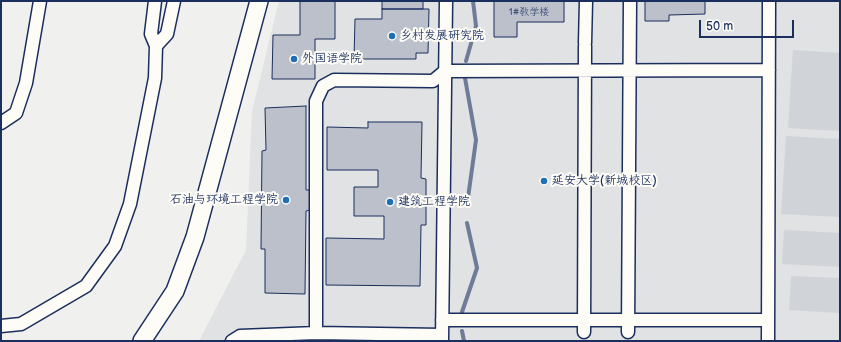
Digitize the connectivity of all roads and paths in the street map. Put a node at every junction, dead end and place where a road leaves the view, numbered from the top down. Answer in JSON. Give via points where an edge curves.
{"nodes":[{"id":1,"x":40,"y":1,"type":"edge"},
{"id":2,"x":155,"y":1,"type":"edge"},
{"id":3,"x":174,"y":1,"type":"edge"},
{"id":4,"x":259,"y":1,"type":"edge"},
{"id":5,"x":446,"y":1,"type":"edge"},
{"id":6,"x":586,"y":1,"type":"edge"},
{"id":7,"x":630,"y":1,"type":"edge"},
{"id":8,"x":769,"y":1,"type":"edge"},
{"id":9,"x":156,"y":46,"type":"junction"},
{"id":10,"x":585,"y":70,"type":"junction"},
{"id":11,"x":630,"y":70,"type":"junction"},
{"id":12,"x":769,"y":70,"type":"junction"},
{"id":13,"x":445,"y":71,"type":"junction"},
{"id":14,"x":1,"y":123,"type":"edge"},
{"id":15,"x":442,"y":320,"type":"junction"},
{"id":16,"x":768,"y":320,"type":"junction"},
{"id":17,"x":1,"y":326,"type":"edge"},
{"id":18,"x":316,"y":333,"type":"junction"},
{"id":19,"x":584,"y":333,"type":"edge"},
{"id":20,"x":628,"y":333,"type":"edge"},
{"id":21,"x":442,"y":338,"type":"edge"},
{"id":22,"x":142,"y":341,"type":"edge"},
{"id":23,"x":232,"y":341,"type":"edge"},
{"id":24,"x":768,"y":341,"type":"edge"}],
"edges":[{"from":1,"to":14,"type":"street","via":[[26,83],[16,114]]},
{"from":2,"to":9,"type":"street","via":[[151,34]]},
{"from":3,"to":9,"type":"street","via":[[166,34]]},
{"from":4,"to":22,"type":"street","via":[[195,237],[175,291]]},
{"from":5,"to":13,"type":"street"},
{"from":6,"to":10,"type":"street"},
{"from":7,"to":11,"type":"street"},
{"from":8,"to":12,"type":"street"},
{"from":9,"to":17,"type":"street","via":[[155,78],[130,204],[115,246],[86,286],[21,324]]},
{"from":10,"to":11,"type":"street"},
{"from":10,"to":13,"type":"street"},
{"from":10,"to":19,"type":"street"},
{"from":11,"to":12,"type":"street"},
{"from":11,"to":20,"type":"street"},
{"from":12,"to":16,"type":"street"},
{"from":13,"to":15,"type":"street"},
{"from":13,"to":18,"type":"street","via":[[433,81],[334,80],[323,86],[316,100]]},
{"from":15,"to":19,"type":"street"},
{"from":15,"to":21,"type":"street"},
{"from":16,"to":20,"type":"street"},
{"from":16,"to":24,"type":"street"},
{"from":18,"to":21,"type":"street"},
{"from":18,"to":23,"type":"street","via":[[240,336]]},
{"from":19,"to":20,"type":"street"}]}
